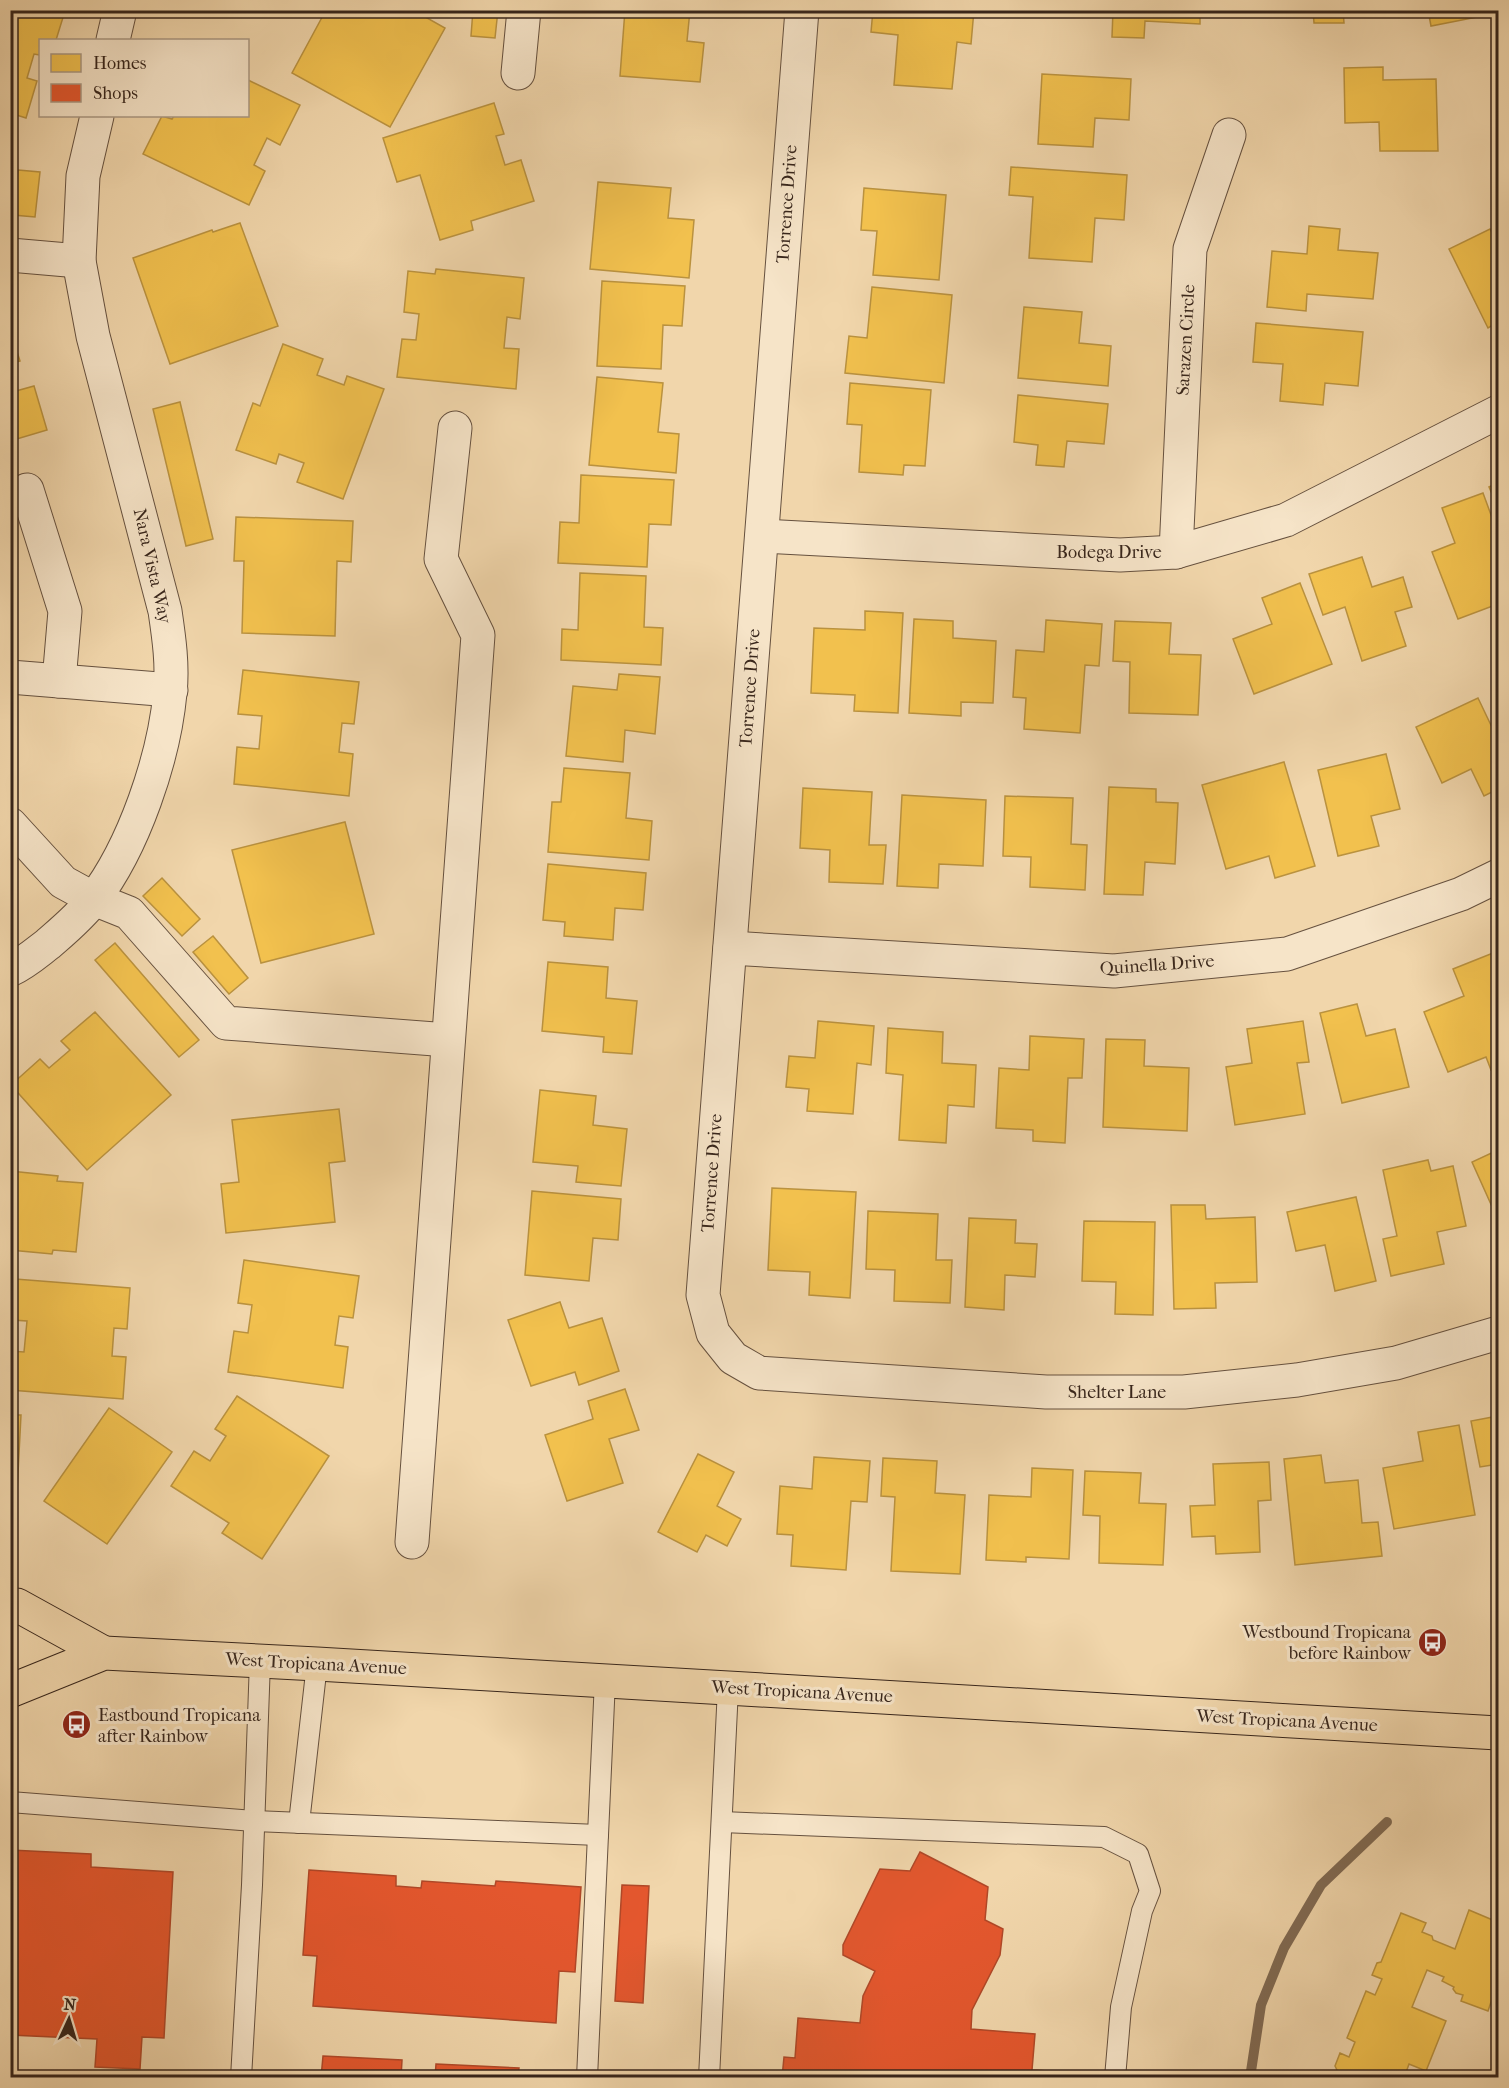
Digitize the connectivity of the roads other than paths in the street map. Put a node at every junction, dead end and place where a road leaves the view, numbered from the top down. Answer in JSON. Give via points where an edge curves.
{"nodes":[{"id":1,"x":120,"y":10,"type":"edge"},
{"id":2,"x":524,"y":10,"type":"edge"},
{"id":3,"x":802,"y":10,"type":"edge"},
{"id":4,"x":113,"y":39,"type":"edge"},
{"id":5,"x":519,"y":73,"type":"dead end"},
{"id":6,"x":97,"y":117,"type":"edge"},
{"id":7,"x":1229,"y":135,"type":"dead end"},
{"id":8,"x":10,"y":255,"type":"edge"},
{"id":9,"x":79,"y":261,"type":"junction"},
{"id":10,"x":1498,"y":412,"type":"edge"},
{"id":11,"x":455,"y":428,"type":"dead end"},
{"id":12,"x":27,"y":490,"type":"dead end"},
{"id":13,"x":762,"y":536,"type":"junction"},
{"id":14,"x":1176,"y":552,"type":"junction"},
{"id":15,"x":10,"y":677,"type":"edge"},
{"id":16,"x":59,"y":681,"type":"junction"},
{"id":17,"x":171,"y":690,"type":"junction"},
{"id":18,"x":10,"y":824,"type":"edge"},
{"id":19,"x":1498,"y":876,"type":"edge"},
{"id":20,"x":94,"y":899,"type":"junction"},
{"id":21,"x":730,"y":948,"type":"junction"},
{"id":22,"x":10,"y":970,"type":"edge"},
{"id":23,"x":448,"y":1040,"type":"junction"},
{"id":24,"x":1498,"y":1333,"type":"edge"},
{"id":25,"x":733,"y":1358,"type":"joint"},
{"id":26,"x":412,"y":1542,"type":"dead end"},
{"id":27,"x":10,"y":1605,"type":"edge"},
{"id":28,"x":104,"y":1653,"type":"junction"},
{"id":29,"x":260,"y":1661,"type":"junction"},
{"id":30,"x":317,"y":1664,"type":"junction"},
{"id":31,"x":605,"y":1680,"type":"junction"},
{"id":32,"x":728,"y":1688,"type":"junction"},
{"id":33,"x":10,"y":1691,"type":"edge"},
{"id":34,"x":1498,"y":1733,"type":"edge"},
{"id":35,"x":10,"y":1802,"type":"edge"},
{"id":36,"x":254,"y":1821,"type":"junction"},
{"id":37,"x":722,"y":1822,"type":"junction"},
{"id":38,"x":299,"y":1823,"type":"junction"},
{"id":39,"x":598,"y":1835,"type":"junction"},
{"id":40,"x":241,"y":2078,"type":"edge"},
{"id":41,"x":587,"y":2078,"type":"edge"},
{"id":42,"x":709,"y":2078,"type":"edge"},
{"id":43,"x":1115,"y":2078,"type":"edge"}],
"edges":[{"from":1,"to":4,"type":"street"},
{"from":2,"to":5,"type":"street"},
{"from":3,"to":13,"type":"street","name":"Torrence Drive"},
{"from":6,"to":9,"type":"street","name":"Nara Vista Way","via":[[83,176]]},
{"from":7,"to":14,"type":"street","name":"Sarazen Circle","via":[[1190,249]]},
{"from":8,"to":9,"type":"street"},
{"from":9,"to":17,"type":"street","name":"Nara Vista Way","via":[[93,336],[165,611]]},
{"from":10,"to":14,"type":"street","name":"Bodega Drive","via":[[1286,520]]},
{"from":11,"to":23,"type":"street","via":[[441,560],[478,634]]},
{"from":12,"to":16,"type":"street","via":[[64,611]]},
{"from":13,"to":14,"type":"street","name":"Bodega Drive","via":[[1120,555]]},
{"from":13,"to":21,"type":"street","name":"Torrence Drive"},
{"from":15,"to":16,"type":"street"},
{"from":16,"to":17,"type":"street"},
{"from":17,"to":20,"type":"street","name":"Nara Vista Way","via":[[164,737],[147,795],[118,861]]},
{"from":18,"to":20,"type":"street","via":[[63,882]]},
{"from":19,"to":21,"type":"street","name":"Quinella Drive","via":[[1461,894],[1287,954],[1125,970]]},
{"from":20,"to":22,"type":"street","name":"Nara Vista Way","via":[[70,926],[24,964]]},
{"from":20,"to":23,"type":"street","via":[[129,913],[226,1023]]},
{"from":21,"to":25,"type":"street","name":"Torrence Drive","via":[[703,1295],[713,1333]]},
{"from":23,"to":26,"type":"street"},
{"from":24,"to":25,"type":"street","name":"Shelter Lane","via":[[1396,1363],[1297,1380],[1184,1392],[1046,1392],[759,1373]]},
{"from":27,"to":28,"type":"main road","name":"West Tropicana Avenue","via":[[17,1605]]},
{"from":28,"to":29,"type":"main road","name":"West Tropicana Avenue"},
{"from":28,"to":33,"type":"main road","name":"West Tropicana Avenue"},
{"from":29,"to":30,"type":"main road","name":"West Tropicana Avenue"},
{"from":29,"to":36,"type":"lane"},
{"from":30,"to":31,"type":"main road","name":"West Tropicana Avenue"},
{"from":30,"to":38,"type":"lane"},
{"from":31,"to":32,"type":"main road","name":"West Tropicana Avenue"},
{"from":31,"to":39,"type":"lane"},
{"from":32,"to":34,"type":"main road","name":"West Tropicana Avenue"},
{"from":32,"to":37,"type":"lane"},
{"from":35,"to":36,"type":"lane"},
{"from":36,"to":38,"type":"lane"},
{"from":36,"to":40,"type":"lane"},
{"from":37,"to":42,"type":"lane"},
{"from":37,"to":43,"type":"lane","via":[[1104,1837],[1138,1854],[1150,1891],[1120,2007]]},
{"from":38,"to":39,"type":"lane"},
{"from":39,"to":41,"type":"lane"}]}
